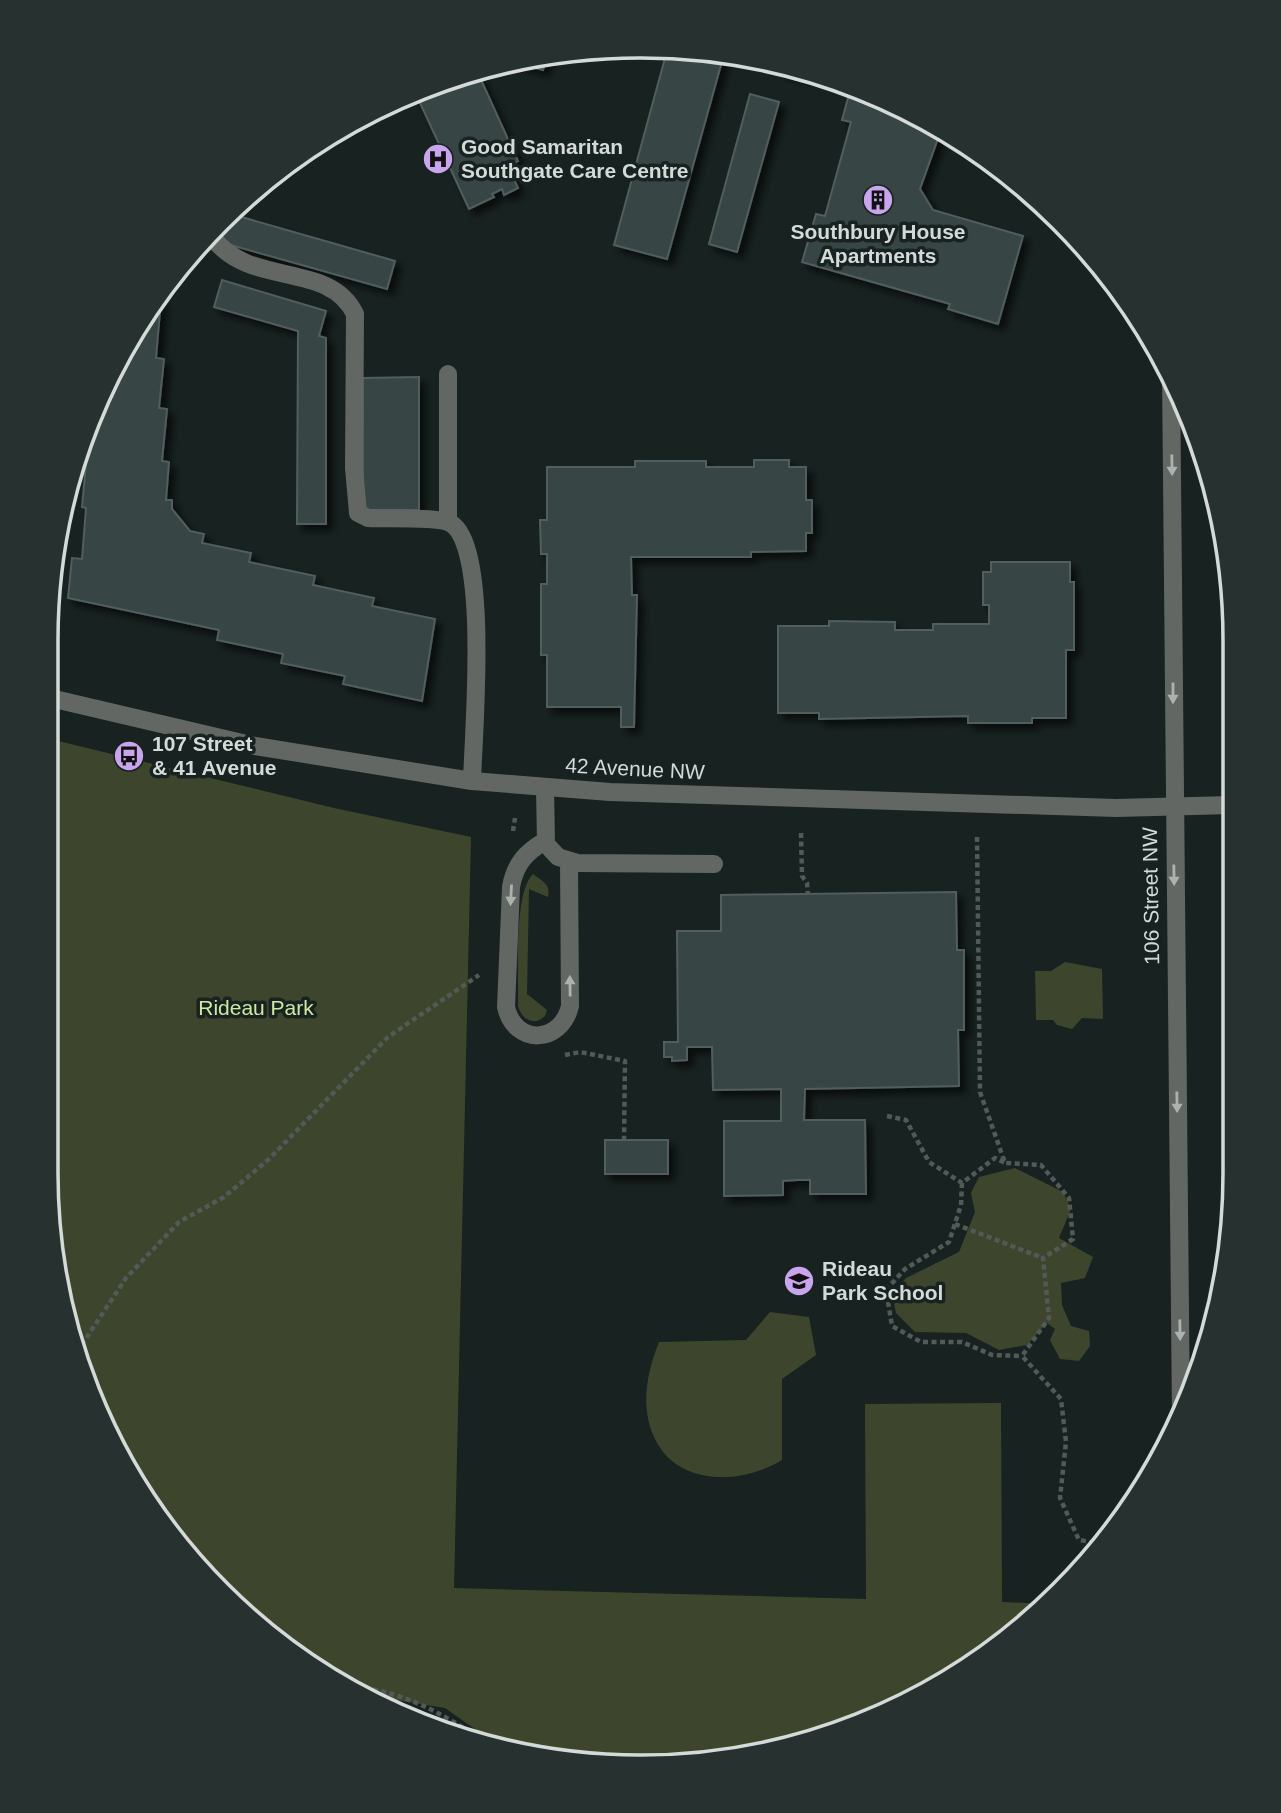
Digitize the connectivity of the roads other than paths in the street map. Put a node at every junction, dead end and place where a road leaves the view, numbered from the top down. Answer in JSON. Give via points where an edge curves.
{"nodes":[{"id":1,"x":216,"y":241,"type":"edge"},
{"id":2,"x":448,"y":374,"type":"dead end"},
{"id":3,"x":1171,"y":400,"type":"edge"},
{"id":4,"x":448,"y":522,"type":"junction"},
{"id":5,"x":58,"y":700,"type":"edge"},
{"id":6,"x":472,"y":781,"type":"junction"},
{"id":7,"x":545,"y":787,"type":"junction"},
{"id":8,"x":1223,"y":805,"type":"edge"},
{"id":9,"x":1173,"y":807,"type":"junction"},
{"id":10,"x":545,"y":841,"type":"junction"},
{"id":11,"x":569,"y":862,"type":"junction"},
{"id":12,"x":714,"y":864,"type":"dead end"},
{"id":13,"x":1181,"y":1391,"type":"edge"}],
"edges":[{"from":1,"to":4,"type":"street","via":[[232,258],[323,284],[348,300],[355,314],[358,513],[368,518]]},
{"from":2,"to":4,"type":"street"},
{"from":3,"to":9,"type":"street","name":"106 Street NW","one_way":true},
{"from":4,"to":6,"type":"street","via":[[462,533],[469,549],[475,584]]},
{"from":5,"to":6,"type":"street","name":"42 Avenue NW","via":[[255,747]]},
{"from":6,"to":7,"type":"street","name":"42 Avenue NW"},
{"from":7,"to":9,"type":"street","name":"42 Avenue NW"},
{"from":7,"to":10,"type":"street"},
{"from":8,"to":9,"type":"street","name":"42 Avenue NW"},
{"from":9,"to":13,"type":"street","name":"106 Street NW","one_way":true},
{"from":10,"to":11,"type":"street","via":[[551,852]]},
{"from":10,"to":11,"type":"street","one_way":true,"via":[[520,862],[511,887],[506,1007],[509,1019],[530,1034],[555,1031],[563,1025],[570,1006]]},
{"from":11,"to":12,"type":"street"}]}
